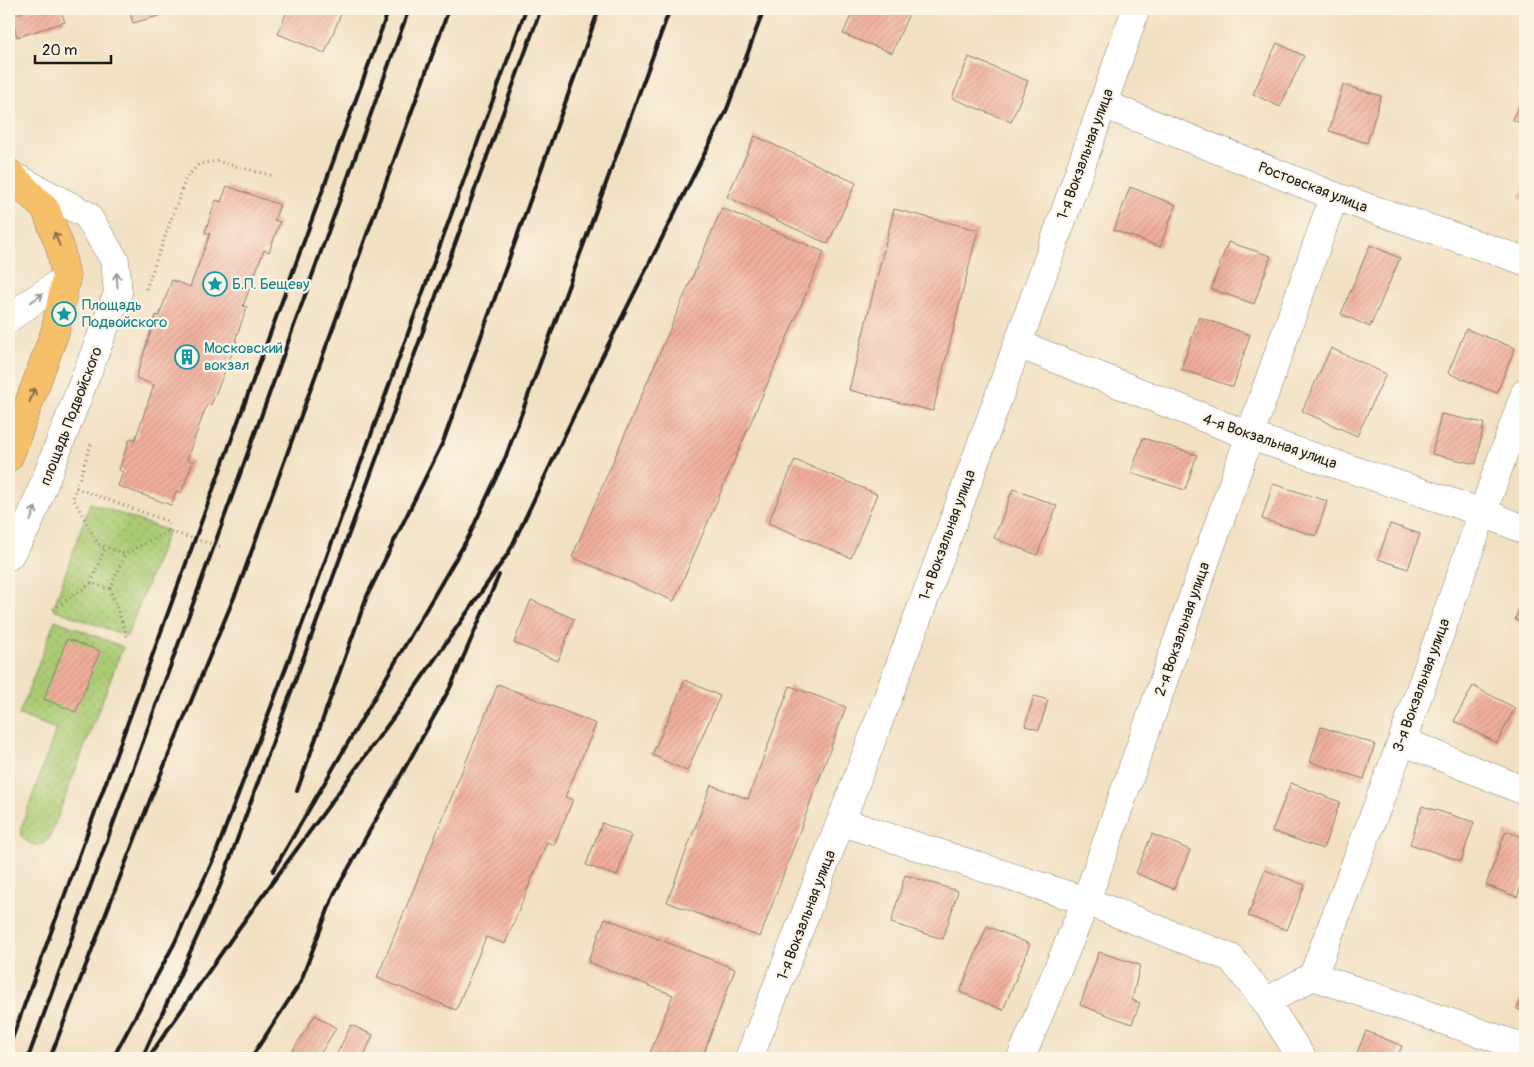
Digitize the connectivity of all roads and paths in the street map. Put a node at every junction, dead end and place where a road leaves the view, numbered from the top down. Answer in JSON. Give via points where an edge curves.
{"nodes":[{"id":1,"x":1136,"y":9,"type":"edge"},
{"id":2,"x":1103,"y":104,"type":"junction"},
{"id":3,"x":10,"y":174,"type":"edge"},
{"id":4,"x":273,"y":176,"type":"dead end"},
{"id":5,"x":1334,"y":196,"type":"junction"},
{"id":6,"x":1525,"y":261,"type":"edge"},
{"id":7,"x":66,"y":278,"type":"junction"},
{"id":8,"x":145,"y":290,"type":"dead end"},
{"id":9,"x":9,"y":318,"type":"edge"},
{"id":10,"x":1018,"y":344,"type":"junction"},
{"id":11,"x":1525,"y":393,"type":"edge"},
{"id":12,"x":1250,"y":436,"type":"junction"},
{"id":13,"x":92,"y":440,"type":"dead end"},
{"id":14,"x":9,"y":457,"type":"edge"},
{"id":15,"x":76,"y":488,"type":"junction"},
{"id":16,"x":1484,"y":513,"type":"junction"},
{"id":17,"x":168,"y":530,"type":"junction"},
{"id":18,"x":1525,"y":530,"type":"edge"},
{"id":19,"x":105,"y":547,"type":"junction"},
{"id":20,"x":222,"y":547,"type":"dead end"},
{"id":21,"x":125,"y":554,"type":"junction"},
{"id":22,"x":9,"y":556,"type":"edge"},
{"id":23,"x":91,"y":583,"type":"junction"},
{"id":24,"x":110,"y":589,"type":"junction"},
{"id":25,"x":52,"y":608,"type":"dead end"},
{"id":26,"x":128,"y":636,"type":"dead end"},
{"id":27,"x":1402,"y":741,"type":"junction"},
{"id":28,"x":1525,"y":792,"type":"edge"},
{"id":29,"x":842,"y":822,"type":"junction"},
{"id":30,"x":1086,"y":901,"type":"junction"},
{"id":31,"x":1313,"y":976,"type":"junction"},
{"id":32,"x":1266,"y":1002,"type":"junction"},
{"id":33,"x":1525,"y":1048,"type":"edge"},
{"id":34,"x":749,"y":1058,"type":"edge"},
{"id":35,"x":1021,"y":1058,"type":"edge"},
{"id":36,"x":1302,"y":1058,"type":"edge"}],
"edges":[{"from":1,"to":2,"type":"street","name":"1-я Вокзальная улица"},
{"from":2,"to":5,"type":"street","name":"Ростовская улица"},
{"from":2,"to":10,"type":"street","name":"1-я Вокзальная улица"},
{"from":7,"to":3,"type":"main road","name":"площадь Подвойского","one_way":true,"via":[[60,247],[46,210]]},
{"from":22,"to":3,"type":"street","name":"площадь Подвойского","one_way":true,"via":[[28,525],[118,293],[115,260],[87,215]]},
{"from":4,"to":8,"type":"path","via":[[218,161],[199,164],[186,178]]},
{"from":5,"to":6,"type":"street","name":"Ростовская улица"},
{"from":5,"to":12,"type":"street","name":"2-я Вокзальная улица"},
{"from":9,"to":7,"type":"street","one_way":true},
{"from":14,"to":7,"type":"main road","name":"площадь Подвойского","one_way":true,"via":[[55,332]]},
{"from":10,"to":12,"type":"street","name":"4-я Вокзальная улица"},
{"from":10,"to":29,"type":"street","name":"1-я Вокзальная улица"},
{"from":11,"to":16,"type":"street","name":"3-я Вокзальная улица"},
{"from":12,"to":16,"type":"street","name":"4-я Вокзальная улица"},
{"from":12,"to":30,"type":"street","name":"2-я Вокзальная улица"},
{"from":13,"to":15,"type":"path"},
{"from":15,"to":17,"type":"path","via":[[167,521]]},
{"from":15,"to":19,"type":"path","via":[[73,498],[98,544]]},
{"from":16,"to":18,"type":"street","name":"4-я Вокзальная улица"},
{"from":16,"to":27,"type":"street","name":"3-я Вокзальная улица"},
{"from":17,"to":20,"type":"path"},
{"from":17,"to":21,"type":"path"},
{"from":19,"to":21,"type":"path"},
{"from":19,"to":23,"type":"path"},
{"from":21,"to":24,"type":"path"},
{"from":23,"to":24,"type":"path"},
{"from":23,"to":25,"type":"path"},
{"from":24,"to":26,"type":"path"},
{"from":27,"to":28,"type":"street"},
{"from":27,"to":31,"type":"street","name":"3-я Вокзальная улица"},
{"from":29,"to":30,"type":"street"},
{"from":29,"to":34,"type":"street","name":"1-я Вокзальная улица"},
{"from":30,"to":32,"type":"street","via":[[1230,958]]},
{"from":30,"to":35,"type":"street","name":"2-я Вокзальная улица"},
{"from":31,"to":32,"type":"street"},
{"from":31,"to":33,"type":"street"},
{"from":32,"to":36,"type":"street"}]}
